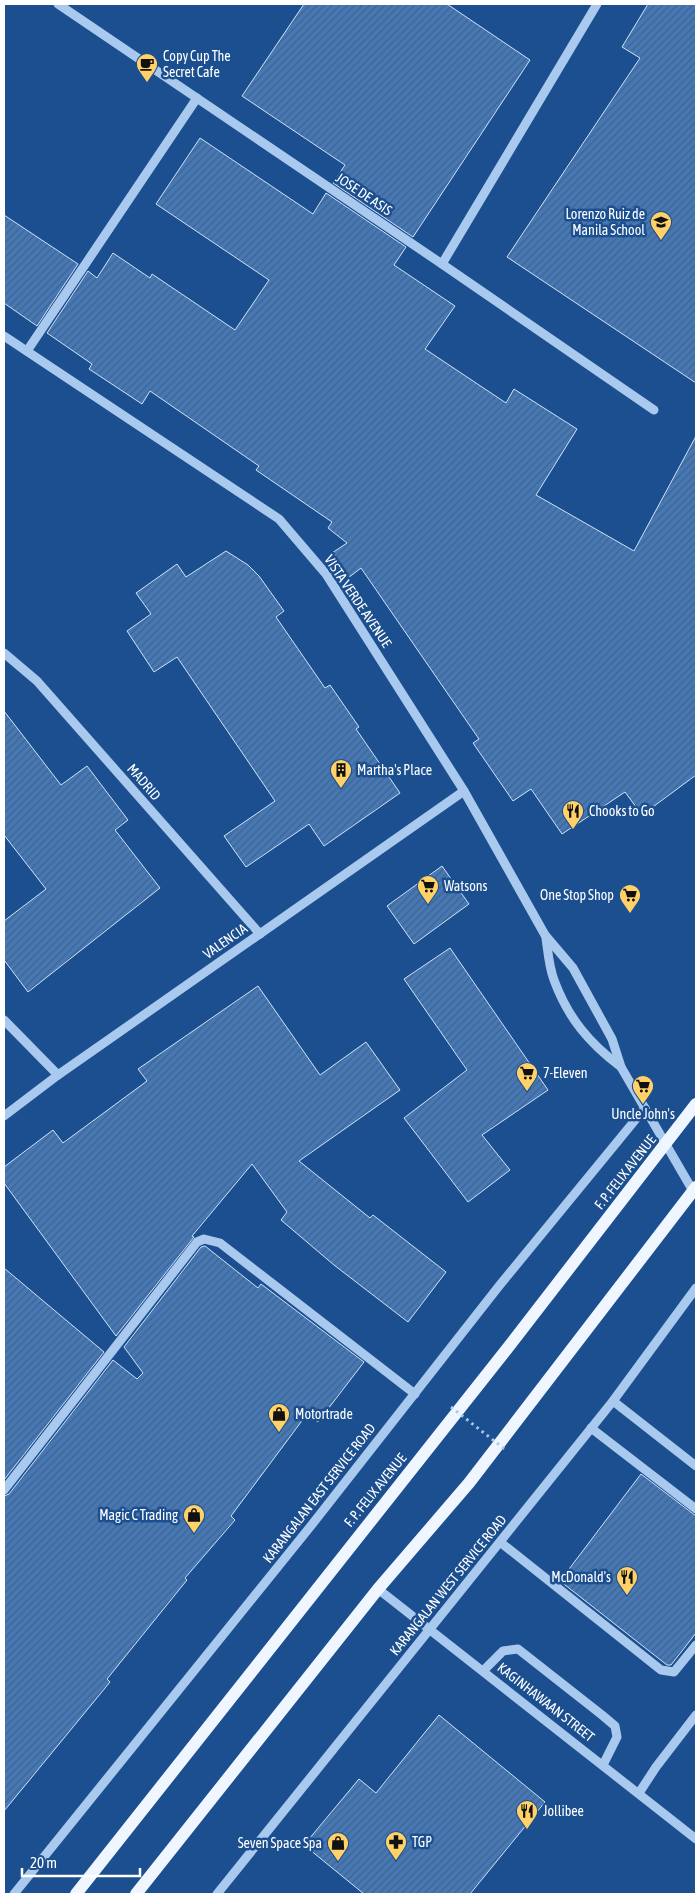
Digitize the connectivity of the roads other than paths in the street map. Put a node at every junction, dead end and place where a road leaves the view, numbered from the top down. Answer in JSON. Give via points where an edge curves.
{"nodes":[{"id":1,"x":58,"y":4,"type":"edge"},
{"id":2,"x":597,"y":4,"type":"edge"},
{"id":3,"x":197,"y":98,"type":"junction"},
{"id":4,"x":442,"y":264,"type":"junction"},
{"id":5,"x":4,"y":336,"type":"edge"},
{"id":6,"x":27,"y":351,"type":"junction"},
{"id":7,"x":654,"y":410,"type":"dead end"},
{"id":8,"x":4,"y":653,"type":"edge"},
{"id":9,"x":464,"y":792,"type":"junction"},
{"id":10,"x":260,"y":934,"type":"junction"},
{"id":11,"x":545,"y":936,"type":"junction"},
{"id":12,"x":4,"y":1020,"type":"edge"},
{"id":13,"x":621,"y":1067,"type":"junction"},
{"id":14,"x":58,"y":1075,"type":"junction"},
{"id":15,"x":696,"y":1104,"type":"edge"},
{"id":16,"x":645,"y":1108,"type":"junction"},
{"id":17,"x":4,"y":1116,"type":"edge"},
{"id":18,"x":666,"y":1144,"type":"junction"},
{"id":19,"x":694,"y":1189,"type":"edge"},
{"id":20,"x":696,"y":1288,"type":"edge"},
{"id":21,"x":415,"y":1394,"type":"junction"},
{"id":22,"x":613,"y":1401,"type":"junction"},
{"id":23,"x":591,"y":1428,"type":"junction"},
{"id":24,"x":696,"y":1466,"type":"edge"},
{"id":25,"x":4,"y":1490,"type":"edge"},
{"id":26,"x":696,"y":1509,"type":"edge"},
{"id":27,"x":500,"y":1542,"type":"junction"},
{"id":28,"x":378,"y":1588,"type":"junction"},
{"id":29,"x":431,"y":1628,"type":"junction"},
{"id":30,"x":696,"y":1645,"type":"edge"},
{"id":31,"x":484,"y":1670,"type":"junction"},
{"id":32,"x":696,"y":1715,"type":"edge"},
{"id":33,"x":603,"y":1765,"type":"junction"},
{"id":34,"x":640,"y":1793,"type":"junction"},
{"id":35,"x":696,"y":1839,"type":"edge"},
{"id":36,"x":14,"y":1894,"type":"edge"},
{"id":37,"x":76,"y":1894,"type":"edge"},
{"id":38,"x":136,"y":1894,"type":"edge"},
{"id":39,"x":217,"y":1894,"type":"edge"}],
"edges":[{"from":1,"to":3,"type":"street","name":"JOSE DE ASIS"},
{"from":2,"to":4,"type":"street"},
{"from":3,"to":4,"type":"street","name":"JOSE DE ASIS"},
{"from":3,"to":6,"type":"street"},
{"from":4,"to":7,"type":"street","name":"JOSE DE ASIS"},
{"from":5,"to":6,"type":"street","name":"VISTA VERDE AVENUE"},
{"from":6,"to":9,"type":"street","name":"VISTA VERDE AVENUE","via":[[279,519],[326,574]]},
{"from":8,"to":10,"type":"street","name":"MADRID","via":[[36,681]]},
{"from":9,"to":10,"type":"street","name":"VALENCIA"},
{"from":9,"to":11,"type":"street","name":"VISTA VERDE AVENUE"},
{"from":10,"to":14,"type":"street","name":"VALENCIA"},
{"from":11,"to":13,"type":"street","name":"VISTA VERDE AVENUE","via":[[573,968],[612,1039]]},
{"from":11,"to":13,"type":"street","name":"VISTA VERDE AVENUE","via":[[554,979],[577,1027],[597,1049]]},
{"from":12,"to":14,"type":"street"},
{"from":13,"to":16,"type":"street","name":"VISTA VERDE AVENUE"},
{"from":14,"to":17,"type":"street","name":"VALENCIA"},
{"from":15,"to":18,"type":"main road","name":"F. P. FELIX AVENUE"},
{"from":16,"to":18,"type":"street","name":"VISTA VERDE AVENUE"},
{"from":16,"to":21,"type":"street","name":"KARANGALAN EAST SERVICE ROAD"},
{"from":18,"to":19,"type":"street","name":"VISTA VERDE AVENUE"},
{"from":18,"to":37,"type":"main road","name":"F. P. FELIX AVENUE"},
{"from":19,"to":28,"type":"main road","via":[[469,1484]]},
{"from":20,"to":22,"type":"street","name":"KARANGALAN WEST SERVICE ROAD"},
{"from":21,"to":25,"type":"street","via":[[220,1243],[204,1239],[197,1242]]},
{"from":21,"to":36,"type":"street","name":"KARANGALAN EAST SERVICE ROAD"},
{"from":22,"to":23,"type":"street","name":"KARANGALAN WEST SERVICE ROAD"},
{"from":22,"to":24,"type":"street"},
{"from":23,"to":26,"type":"street"},
{"from":23,"to":27,"type":"street","name":"KARANGALAN WEST SERVICE ROAD"},
{"from":27,"to":29,"type":"street","name":"KARANGALAN WEST SERVICE ROAD"},
{"from":27,"to":30,"type":"street","via":[[661,1670],[674,1672]]},
{"from":28,"to":29,"type":"street","name":"KAGINHAWAAN STREET"},
{"from":28,"to":38,"type":"main road"},
{"from":29,"to":31,"type":"street","name":"KAGINHAWAAN STREET"},
{"from":29,"to":39,"type":"street","name":"KARANGALAN WEST SERVICE ROAD"},
{"from":31,"to":33,"type":"street","name":"KAGINHAWAAN STREET"},
{"from":31,"to":33,"type":"street","via":[[503,1651],[518,1649],[602,1714],[614,1726],[618,1737]]},
{"from":32,"to":34,"type":"street"},
{"from":33,"to":34,"type":"street","name":"KAGINHAWAAN STREET"},
{"from":34,"to":35,"type":"street","name":"KAGINHAWAAN STREET"}]}
